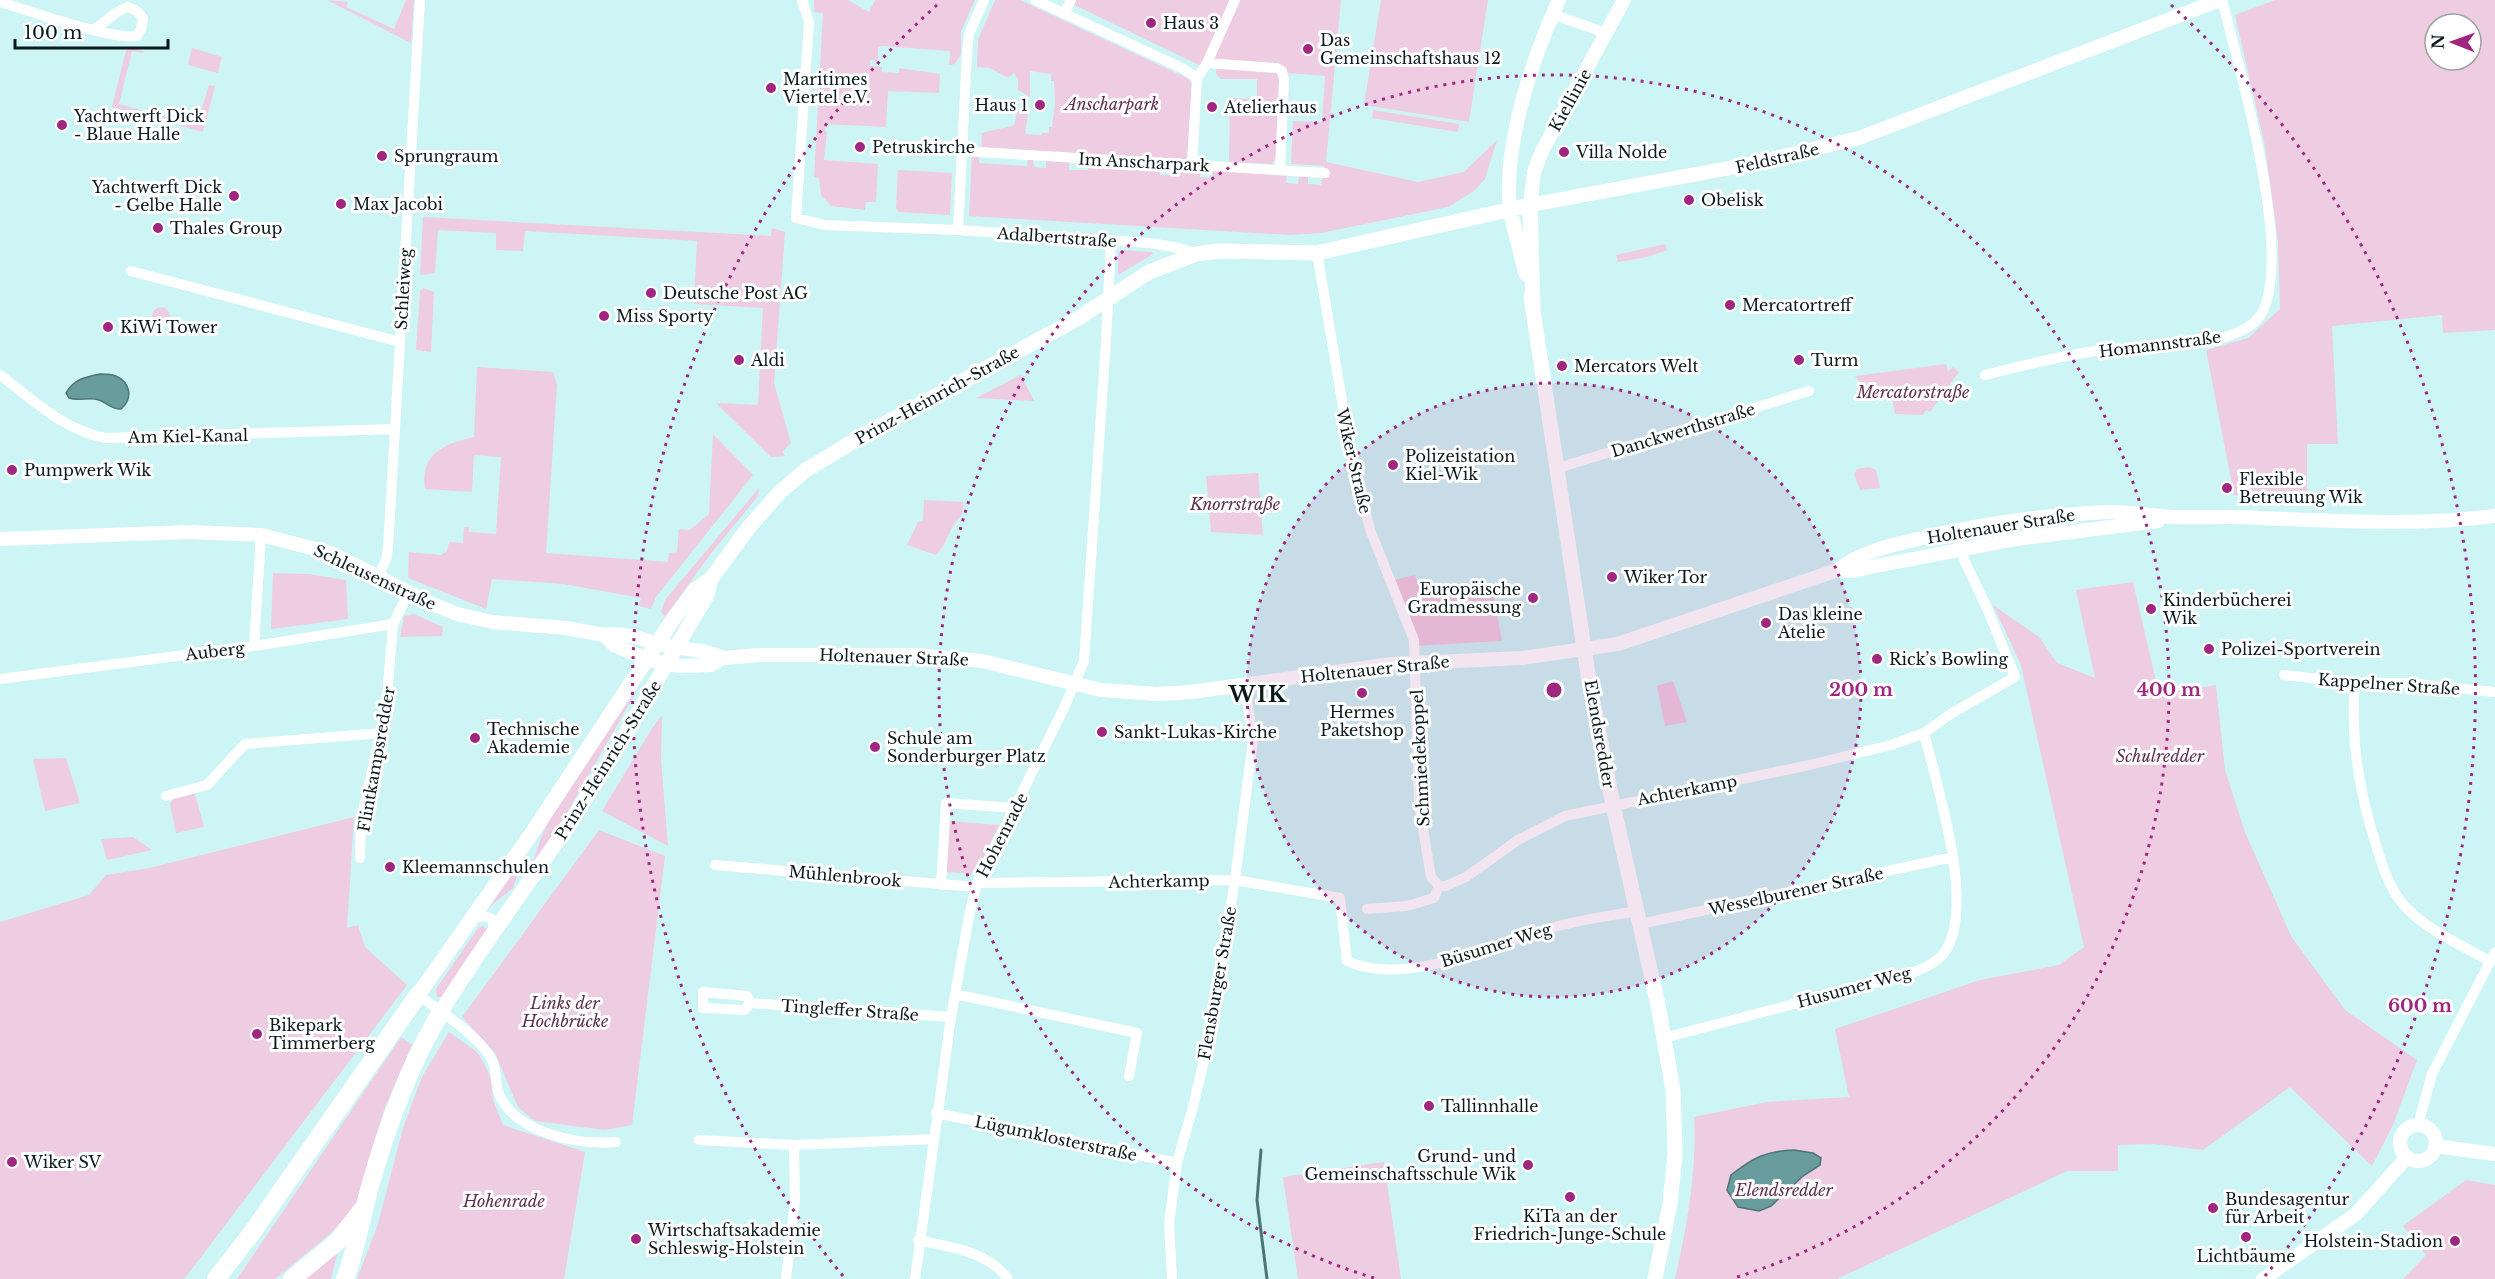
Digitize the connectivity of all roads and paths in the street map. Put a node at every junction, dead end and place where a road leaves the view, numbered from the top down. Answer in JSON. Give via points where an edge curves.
{"nodes":[{"id":1,"x":420,"y":0,"type":"edge"},
{"id":2,"x":984,"y":0,"type":"edge"},
{"id":3,"x":1035,"y":0,"type":"edge"},
{"id":4,"x":1071,"y":0,"type":"edge"},
{"id":5,"x":1235,"y":0,"type":"edge"},
{"id":6,"x":1559,"y":0,"type":"edge"},
{"id":7,"x":1624,"y":0,"type":"edge"},
{"id":8,"x":2221,"y":0,"type":"edge"},
{"id":9,"x":803,"y":1,"type":"edge"},
{"id":10,"x":0,"y":2,"type":"edge"},
{"id":11,"x":1064,"y":14,"type":"junction"},
{"id":12,"x":1552,"y":14,"type":"junction"},
{"id":13,"x":94,"y":29,"type":"junction"},
{"id":14,"x":1606,"y":33,"type":"junction"},
{"id":15,"x":1207,"y":63,"type":"junction"},
{"id":16,"x":1197,"y":78,"type":"junction"},
{"id":17,"x":963,"y":151,"type":"junction"},
{"id":18,"x":1192,"y":165,"type":"junction"},
{"id":19,"x":1280,"y":170,"type":"junction"},
{"id":20,"x":1325,"y":173,"type":"dead end"},
{"id":21,"x":1530,"y":205,"type":"junction"},
{"id":22,"x":1510,"y":210,"type":"junction"},
{"id":23,"x":958,"y":230,"type":"junction"},
{"id":24,"x":1111,"y":240,"type":"junction"},
{"id":25,"x":1317,"y":253,"type":"junction"},
{"id":26,"x":1196,"y":254,"type":"junction"},
{"id":27,"x":131,"y":271,"type":"dead end"},
{"id":28,"x":1108,"y":297,"type":"junction"},
{"id":29,"x":1533,"y":305,"type":"junction"},
{"id":30,"x":400,"y":342,"type":"junction"},
{"id":31,"x":0,"y":375,"type":"edge"},
{"id":32,"x":1985,"y":375,"type":"dead end"},
{"id":33,"x":1809,"y":391,"type":"dead end"},
{"id":34,"x":395,"y":429,"type":"junction"},
{"id":35,"x":1558,"y":468,"type":"junction"},
{"id":36,"x":2495,"y":516,"type":"edge"},
{"id":37,"x":2171,"y":517,"type":"junction"},
{"id":38,"x":1956,"y":530,"type":"junction"},
{"id":39,"x":261,"y":536,"type":"junction"},
{"id":40,"x":0,"y":539,"type":"edge"},
{"id":41,"x":1960,"y":549,"type":"junction"},
{"id":42,"x":1838,"y":570,"type":"junction"},
{"id":43,"x":378,"y":576,"type":"junction"},
{"id":44,"x":711,"y":579,"type":"junction"},
{"id":45,"x":409,"y":592,"type":"junction"},
{"id":46,"x":393,"y":624,"type":"junction"},
{"id":47,"x":604,"y":635,"type":"junction"},
{"id":48,"x":657,"y":643,"type":"junction"},
{"id":49,"x":254,"y":646,"type":"junction"},
{"id":50,"x":676,"y":647,"type":"junction"},
{"id":51,"x":1585,"y":650,"type":"junction"},
{"id":52,"x":723,"y":658,"type":"junction"},
{"id":53,"x":647,"y":659,"type":"junction"},
{"id":54,"x":1415,"y":662,"type":"junction"},
{"id":55,"x":667,"y":664,"type":"junction"},
{"id":56,"x":2284,"y":675,"type":"dead end"},
{"id":57,"x":0,"y":679,"type":"edge"},
{"id":58,"x":2355,"y":683,"type":"junction"},
{"id":59,"x":1074,"y":684,"type":"junction"},
{"id":60,"x":1245,"y":685,"type":"junction"},
{"id":61,"x":2495,"y":692,"type":"edge"},
{"id":62,"x":382,"y":733,"type":"junction"},
{"id":63,"x":1924,"y":733,"type":"junction"},
{"id":64,"x":166,"y":796,"type":"dead end"},
{"id":65,"x":1612,"y":805,"type":"junction"},
{"id":66,"x":1015,"y":808,"type":"junction"},
{"id":67,"x":1953,"y":857,"type":"junction"},
{"id":68,"x":360,"y":858,"type":"dead end"},
{"id":69,"x":715,"y":865,"type":"dead end"},
{"id":70,"x":1235,"y":880,"type":"junction"},
{"id":71,"x":941,"y":885,"type":"junction"},
{"id":72,"x":977,"y":885,"type":"junction"},
{"id":73,"x":1439,"y":886,"type":"junction"},
{"id":74,"x":1340,"y":898,"type":"joint"},
{"id":75,"x":1367,"y":909,"type":"dead end"},
{"id":76,"x":473,"y":918,"type":"junction"},
{"id":77,"x":1639,"y":918,"type":"junction"},
{"id":78,"x":493,"y":934,"type":"junction"},
{"id":79,"x":2493,"y":957,"type":"edge"},
{"id":80,"x":955,"y":994,"type":"junction"},
{"id":81,"x":418,"y":995,"type":"junction"},
{"id":82,"x":750,"y":1003,"type":"dead end"},
{"id":83,"x":441,"y":1012,"type":"junction"},
{"id":84,"x":951,"y":1017,"type":"junction"},
{"id":85,"x":1664,"y":1038,"type":"junction"},
{"id":86,"x":1129,"y":1076,"type":"dead end"},
{"id":87,"x":936,"y":1113,"type":"junction"},
{"id":88,"x":2418,"y":1125,"type":"junction"},
{"id":89,"x":934,"y":1138,"type":"junction"},
{"id":90,"x":699,"y":1140,"type":"dead end"},
{"id":91,"x":616,"y":1142,"type":"dead end"},
{"id":92,"x":794,"y":1145,"type":"junction"},
{"id":93,"x":2435,"y":1146,"type":"junction"},
{"id":94,"x":2495,"y":1155,"type":"edge"},
{"id":95,"x":2407,"y":1157,"type":"junction"},
{"id":96,"x":1177,"y":1163,"type":"junction"},
{"id":97,"x":366,"y":1201,"type":"junction"},
{"id":98,"x":251,"y":1234,"type":"junction"},
{"id":99,"x":918,"y":1240,"type":"junction"},
{"id":100,"x":216,"y":1279,"type":"edge"},
{"id":101,"x":229,"y":1279,"type":"edge"},
{"id":102,"x":292,"y":1279,"type":"edge"},
{"id":103,"x":345,"y":1279,"type":"edge"},
{"id":104,"x":786,"y":1279,"type":"edge"},
{"id":105,"x":915,"y":1279,"type":"edge"},
{"id":106,"x":1008,"y":1279,"type":"edge"},
{"id":107,"x":1172,"y":1279,"type":"edge"},
{"id":108,"x":1655,"y":1279,"type":"edge"},
{"id":109,"x":2263,"y":1279,"type":"edge"}],
"edges":[{"from":1,"to":30,"type":"street","name":"Schleiweg"},
{"from":2,"to":17,"type":"street","via":[[969,34]]},
{"from":3,"to":11,"type":"street"},
{"from":4,"to":11,"type":"street"},
{"from":5,"to":15,"type":"street"},
{"from":6,"to":12,"type":"street"},
{"from":7,"to":14,"type":"street","name":"Kiellinie"},
{"from":8,"to":21,"type":"street","name":"Feldstraße","via":[[1859,138],[1751,164]]},
{"from":8,"to":32,"type":"street","name":"Homannstraße","via":[[2266,198],[2271,284],[2262,312],[2252,324],[2230,336],[2057,357]]},
{"from":9,"to":23,"type":"street","name":"Adalbertstraße","via":[[808,22],[796,218],[825,225]]},
{"from":10,"to":13,"type":"street"},
{"from":11,"to":16,"type":"street"},
{"from":12,"to":14,"type":"street"},
{"from":12,"to":22,"type":"street","via":[[1528,80],[1508,166]]},
{"from":13,"to":13,"type":"street","via":[[115,11],[128,7],[143,18],[145,30],[128,38]]},
{"from":14,"to":21,"type":"street","name":"Kiellinie","via":[[1542,151],[1534,172]]},
{"from":15,"to":16,"type":"street"},
{"from":15,"to":19,"type":"street","via":[[1282,71]]},
{"from":16,"to":18,"type":"street"},
{"from":17,"to":18,"type":"street","name":"Im Anscharpark"},
{"from":17,"to":23,"type":"street"},
{"from":18,"to":19,"type":"street","name":"Im Anscharpark"},
{"from":19,"to":20,"type":"street","name":"Im Anscharpark"},
{"from":21,"to":22,"type":"main road","name":"Feldstraße"},
{"from":21,"to":29,"type":"main road"},
{"from":22,"to":25,"type":"main road","name":"Feldstraße"},
{"from":22,"to":29,"type":"main road"},
{"from":23,"to":24,"type":"street","name":"Adalbertstraße"},
{"from":24,"to":26,"type":"street","name":"Adalbertstraße","via":[[1179,248]]},
{"from":24,"to":28,"type":"street"},
{"from":25,"to":26,"type":"main road","name":"Adalbertstraße"},
{"from":25,"to":54,"type":"street","name":"Wiker Straße","via":[[1354,472],[1371,532],[1414,640]]},
{"from":26,"to":28,"type":"main road","name":"Prinz-Heinrich-Straße","via":[[1149,272]]},
{"from":27,"to":30,"type":"street"},
{"from":28,"to":44,"type":"main road","name":"Prinz-Heinrich-Straße","via":[[1077,319],[806,470],[762,512]]},
{"from":28,"to":59,"type":"street","via":[[1084,661]]},
{"from":29,"to":35,"type":"main road"},
{"from":30,"to":34,"type":"street","name":"Schleiweg"},
{"from":31,"to":34,"type":"street","name":"Am Kiel-Kanal","via":[[68,426],[105,438]]},
{"from":33,"to":35,"type":"street","name":"Danckwerthstraße"},
{"from":34,"to":43,"type":"street","name":"Schleiweg","via":[[387,555]]},
{"from":35,"to":51,"type":"main road"},
{"from":36,"to":37,"type":"street","name":"Holtenauer Straße","via":[[2390,521]]},
{"from":37,"to":38,"type":"street","name":"Holtenauer Straße","via":[[2107,512]]},
{"from":37,"to":41,"type":"street","name":"Holtenauer Straße"},
{"from":38,"to":41,"type":"street"},
{"from":38,"to":42,"type":"street","name":"Holtenauer Straße","via":[[1868,552]]},
{"from":39,"to":40,"type":"street","name":"Schleusenstraße","via":[[189,532]]},
{"from":39,"to":43,"type":"street","name":"Schleusenstraße","via":[[331,553]]},
{"from":39,"to":49,"type":"street"},
{"from":41,"to":42,"type":"street","name":"Holtenauer Straße","via":[[1862,569]]},
{"from":41,"to":63,"type":"street","name":"Achterkamp","via":[[2014,677],[1952,712]]},
{"from":42,"to":51,"type":"street","name":"Holtenauer Straße","via":[[1654,633]]},
{"from":43,"to":45,"type":"street","name":"Schleusenstraße"},
{"from":44,"to":48,"type":"main road","name":"Prinz-Heinrich-Straße","via":[[695,590]]},
{"from":44,"to":50,"type":"main road","name":"Prinz-Heinrich-Straße","via":[[706,597]]},
{"from":45,"to":46,"type":"street"},
{"from":45,"to":47,"type":"street","name":"Schleusenstraße","via":[[446,610],[484,621]]},
{"from":46,"to":49,"type":"street","name":"Auberg"},
{"from":46,"to":62,"type":"street","name":"Flintkampsredder","via":[[390,684]]},
{"from":47,"to":48,"type":"street","name":"Schleusenstraße","via":[[617,633]]},
{"from":47,"to":53,"type":"street","name":"Schleusenstraße","via":[[614,645]]},
{"from":48,"to":50,"type":"street","name":"Holtenauer Straße"},
{"from":48,"to":53,"type":"main road","name":"Prinz-Heinrich-Straße"},
{"from":49,"to":57,"type":"street","name":"Auberg"},
{"from":50,"to":52,"type":"street","name":"Holtenauer Straße"},
{"from":50,"to":55,"type":"main road","name":"Prinz-Heinrich-Straße"},
{"from":51,"to":54,"type":"street","name":"Holtenauer Straße","via":[[1522,658]]},
{"from":51,"to":65,"type":"main road","name":"Elendsredder"},
{"from":52,"to":55,"type":"street","name":"Holtenauer Straße","via":[[711,665]]},
{"from":52,"to":59,"type":"street","name":"Holtenauer Straße","via":[[886,654],[951,657]]},
{"from":53,"to":55,"type":"street","name":"Holtenauer Straße"},
{"from":53,"to":76,"type":"main road","name":"Prinz-Heinrich-Straße"},
{"from":54,"to":60,"type":"street","name":"Holtenauer Straße"},
{"from":54,"to":73,"type":"street","name":"Schmiedekoppel","via":[[1419,804],[1431,877]]},
{"from":55,"to":78,"type":"main road","name":"Prinz-Heinrich-Straße","via":[[581,805]]},
{"from":56,"to":58,"type":"street","name":"Kappelner Straße"},
{"from":58,"to":61,"type":"street","name":"Kappelner Straße"},
{"from":58,"to":79,"type":"street","via":[[2353,730],[2361,799],[2386,875],[2404,905],[2435,930]]},
{"from":59,"to":60,"type":"street","name":"Holtenauer Straße","via":[[1145,694]]},
{"from":59,"to":66,"type":"street","name":"Hohenrade"},
{"from":60,"to":70,"type":"street","name":"Flensburger Straße","via":[[1253,740]]},
{"from":62,"to":64,"type":"street","via":[[245,744],[207,784]]},
{"from":62,"to":68,"type":"street","name":"Flintkampsredder","via":[[361,820]]},
{"from":63,"to":65,"type":"street","name":"Achterkamp","via":[[1805,766]]},
{"from":63,"to":67,"type":"street","name":"Husumer Weg"},
{"from":65,"to":73,"type":"street","name":"Achterkamp","via":[[1565,816],[1518,840],[1466,877]]},
{"from":65,"to":77,"type":"main road","name":"Elendsredder"},
{"from":66,"to":71,"type":"street","via":[[946,803]]},
{"from":66,"to":72,"type":"street","name":"Hohenrade"},
{"from":67,"to":77,"type":"street","name":"Wesselburener Straße"},
{"from":67,"to":85,"type":"street","name":"Husumer Weg","via":[[1957,916],[1945,952],[1927,967]]},
{"from":69,"to":71,"type":"street","name":"Mühlenbrook"},
{"from":70,"to":72,"type":"street","name":"Achterkamp"},
{"from":70,"to":74,"type":"street","name":"Achterkamp"},
{"from":70,"to":96,"type":"street","name":"Flensburger Straße","via":[[1210,1034]]},
{"from":71,"to":72,"type":"street","name":"Mühlenbrook"},
{"from":72,"to":80,"type":"street","name":"Hohenrade"},
{"from":73,"to":75,"type":"street","name":"Achterkamp","via":[[1434,897],[1407,906]]},
{"from":74,"to":77,"type":"street","name":"Büsumer Weg","via":[[1347,961],[1363,968],[1435,963],[1466,957],[1555,927]]},
{"from":76,"to":78,"type":"street","via":[[490,918]]},
{"from":76,"to":81,"type":"main road","name":"Prinz-Heinrich-Straße"},
{"from":77,"to":85,"type":"main road","name":"Elendsredder"},
{"from":78,"to":83,"type":"main road","name":"Prinz-Heinrich-Straße"},
{"from":79,"to":88,"type":"street","via":[[2432,1074]]},
{"from":80,"to":84,"type":"street","name":"Hohenrade"},
{"from":80,"to":86,"type":"street","via":[[1137,1033]]},
{"from":81,"to":83,"type":"street"},
{"from":81,"to":98,"type":"highway"},
{"from":82,"to":84,"type":"street","name":"Tingleffer Straße"},
{"from":83,"to":91,"type":"street","via":[[488,1054],[496,1067],[499,1093],[517,1119],[539,1132]]},
{"from":83,"to":97,"type":"highway","via":[[411,1068],[385,1135]]},
{"from":84,"to":87,"type":"street","name":"Hohenrade"},
{"from":85,"to":108,"type":"main road","name":"Elendsredder","via":[[1673,1090],[1675,1147],[1670,1204]]},
{"from":87,"to":89,"type":"street","name":"Hohenrade"},
{"from":87,"to":96,"type":"street","name":"Lügumklosterstraße"},
{"from":88,"to":93,"type":"street","via":[[2431,1132]]},
{"from":88,"to":95,"type":"street","via":[[2404,1131],[2401,1137]]},
{"from":89,"to":92,"type":"street"},
{"from":89,"to":99,"type":"street","name":"Hohenrade"},
{"from":90,"to":92,"type":"street"},
{"from":92,"to":104,"type":"street","via":[[795,1201]]},
{"from":93,"to":94,"type":"street"},
{"from":93,"to":95,"type":"street","via":[[2427,1158]]},
{"from":95,"to":109,"type":"street","via":[[2356,1214]]},
{"from":96,"to":107,"type":"street","name":"Flensburger Straße","via":[[1169,1223]]},
{"from":97,"to":102,"type":"highway","via":[[355,1222],[338,1241]]},
{"from":97,"to":103,"type":"highway"},
{"from":98,"to":100,"type":"highway"},
{"from":98,"to":101,"type":"highway"},
{"from":99,"to":105,"type":"street","name":"Hohenrade"},
{"from":99,"to":106,"type":"street","via":[[974,1254]]}]}
